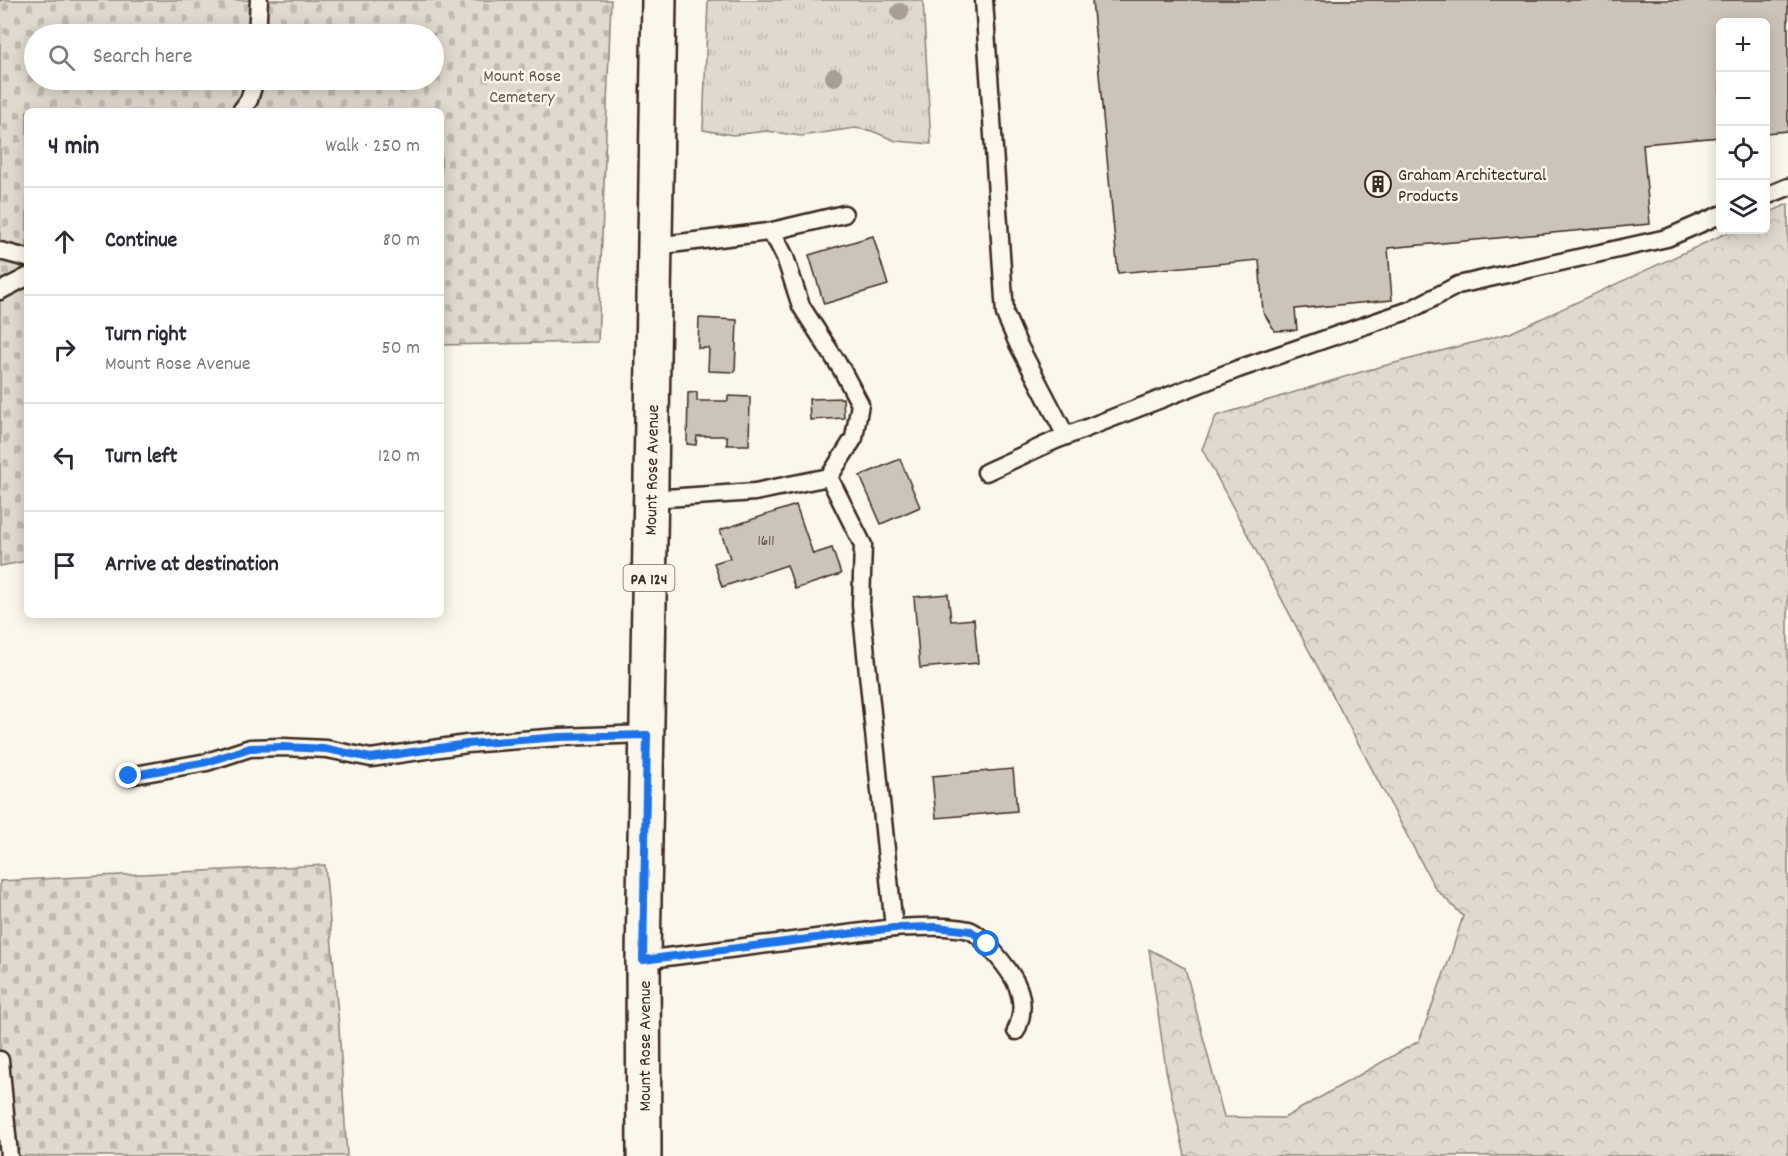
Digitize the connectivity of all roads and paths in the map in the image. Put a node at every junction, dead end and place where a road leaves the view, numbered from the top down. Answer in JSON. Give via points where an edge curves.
{"nodes":[{"id":1,"x":259,"y":0,"type":"edge"},
{"id":2,"x":659,"y":0,"type":"edge"},
{"id":3,"x":984,"y":0,"type":"edge"},
{"id":4,"x":258,"y":24,"type":"edge"},
{"id":5,"x":252,"y":90,"type":"edge"},
{"id":6,"x":243,"y":108,"type":"edge"},
{"id":7,"x":1788,"y":187,"type":"edge"},
{"id":8,"x":1770,"y":194,"type":"edge"},
{"id":9,"x":844,"y":214,"type":"dead end"},
{"id":10,"x":1716,"y":217,"type":"edge"},
{"id":11,"x":768,"y":232,"type":"junction"},
{"id":12,"x":655,"y":246,"type":"junction"},
{"id":13,"x":0,"y":251,"type":"edge"},
{"id":14,"x":24,"y":257,"type":"edge"},
{"id":15,"x":24,"y":279,"type":"edge"},
{"id":16,"x":0,"y":291,"type":"edge"},
{"id":17,"x":1066,"y":436,"type":"junction"},
{"id":18,"x":986,"y":472,"type":"dead end"},
{"id":19,"x":829,"y":477,"type":"junction"},
{"id":20,"x":651,"y":499,"type":"junction"},
{"id":21,"x":647,"y":735,"type":"junction"},
{"id":22,"x":129,"y":776,"type":"dead end"},
{"id":23,"x":894,"y":928,"type":"junction"},
{"id":24,"x":643,"y":960,"type":"junction"},
{"id":25,"x":1016,"y":1030,"type":"dead end"},
{"id":26,"x":0,"y":1060,"type":"edge"},
{"id":27,"x":9,"y":1156,"type":"edge"},
{"id":28,"x":644,"y":1156,"type":"edge"}],
"edges":[{"from":1,"to":4,"type":"lane"},
{"from":2,"to":12,"type":"main road","name":"Mount Rose Avenue","number":"PA 124"},
{"from":3,"to":17,"type":"lane","via":[[1005,314]]},
{"from":5,"to":6,"type":"lane"},
{"from":7,"to":8,"type":"lane"},
{"from":9,"to":11,"type":"lane"},
{"from":10,"to":17,"type":"lane","via":[[1667,237],[1458,285],[1410,310],[1238,369]]},
{"from":11,"to":12,"type":"lane"},
{"from":11,"to":19,"type":"lane","via":[[785,257],[801,306],[860,404],[854,438]]},
{"from":12,"to":20,"type":"main road","name":"Mount Rose Avenue","number":"PA 124"},
{"from":13,"to":14,"type":"lane"},
{"from":15,"to":16,"type":"lane"},
{"from":17,"to":18,"type":"lane"},
{"from":19,"to":20,"type":"lane","via":[[755,492]]},
{"from":19,"to":23,"type":"lane","via":[[863,545],[861,605]]},
{"from":20,"to":21,"type":"main road","name":"Mount Rose Avenue","number":"PA 124"},
{"from":21,"to":22,"type":"lane","via":[[467,744],[371,758],[327,749],[250,748],[207,762]]},
{"from":21,"to":24,"type":"main road","name":"Mount Rose Avenue","number":"PA 124"},
{"from":23,"to":24,"type":"lane"},
{"from":23,"to":25,"type":"lane","via":[[971,931],[987,944],[1011,972],[1018,987],[1022,1018]]},
{"from":24,"to":28,"type":"main road","name":"Mount Rose Avenue","number":"PA 124"},
{"from":26,"to":27,"type":"lane"}]}
